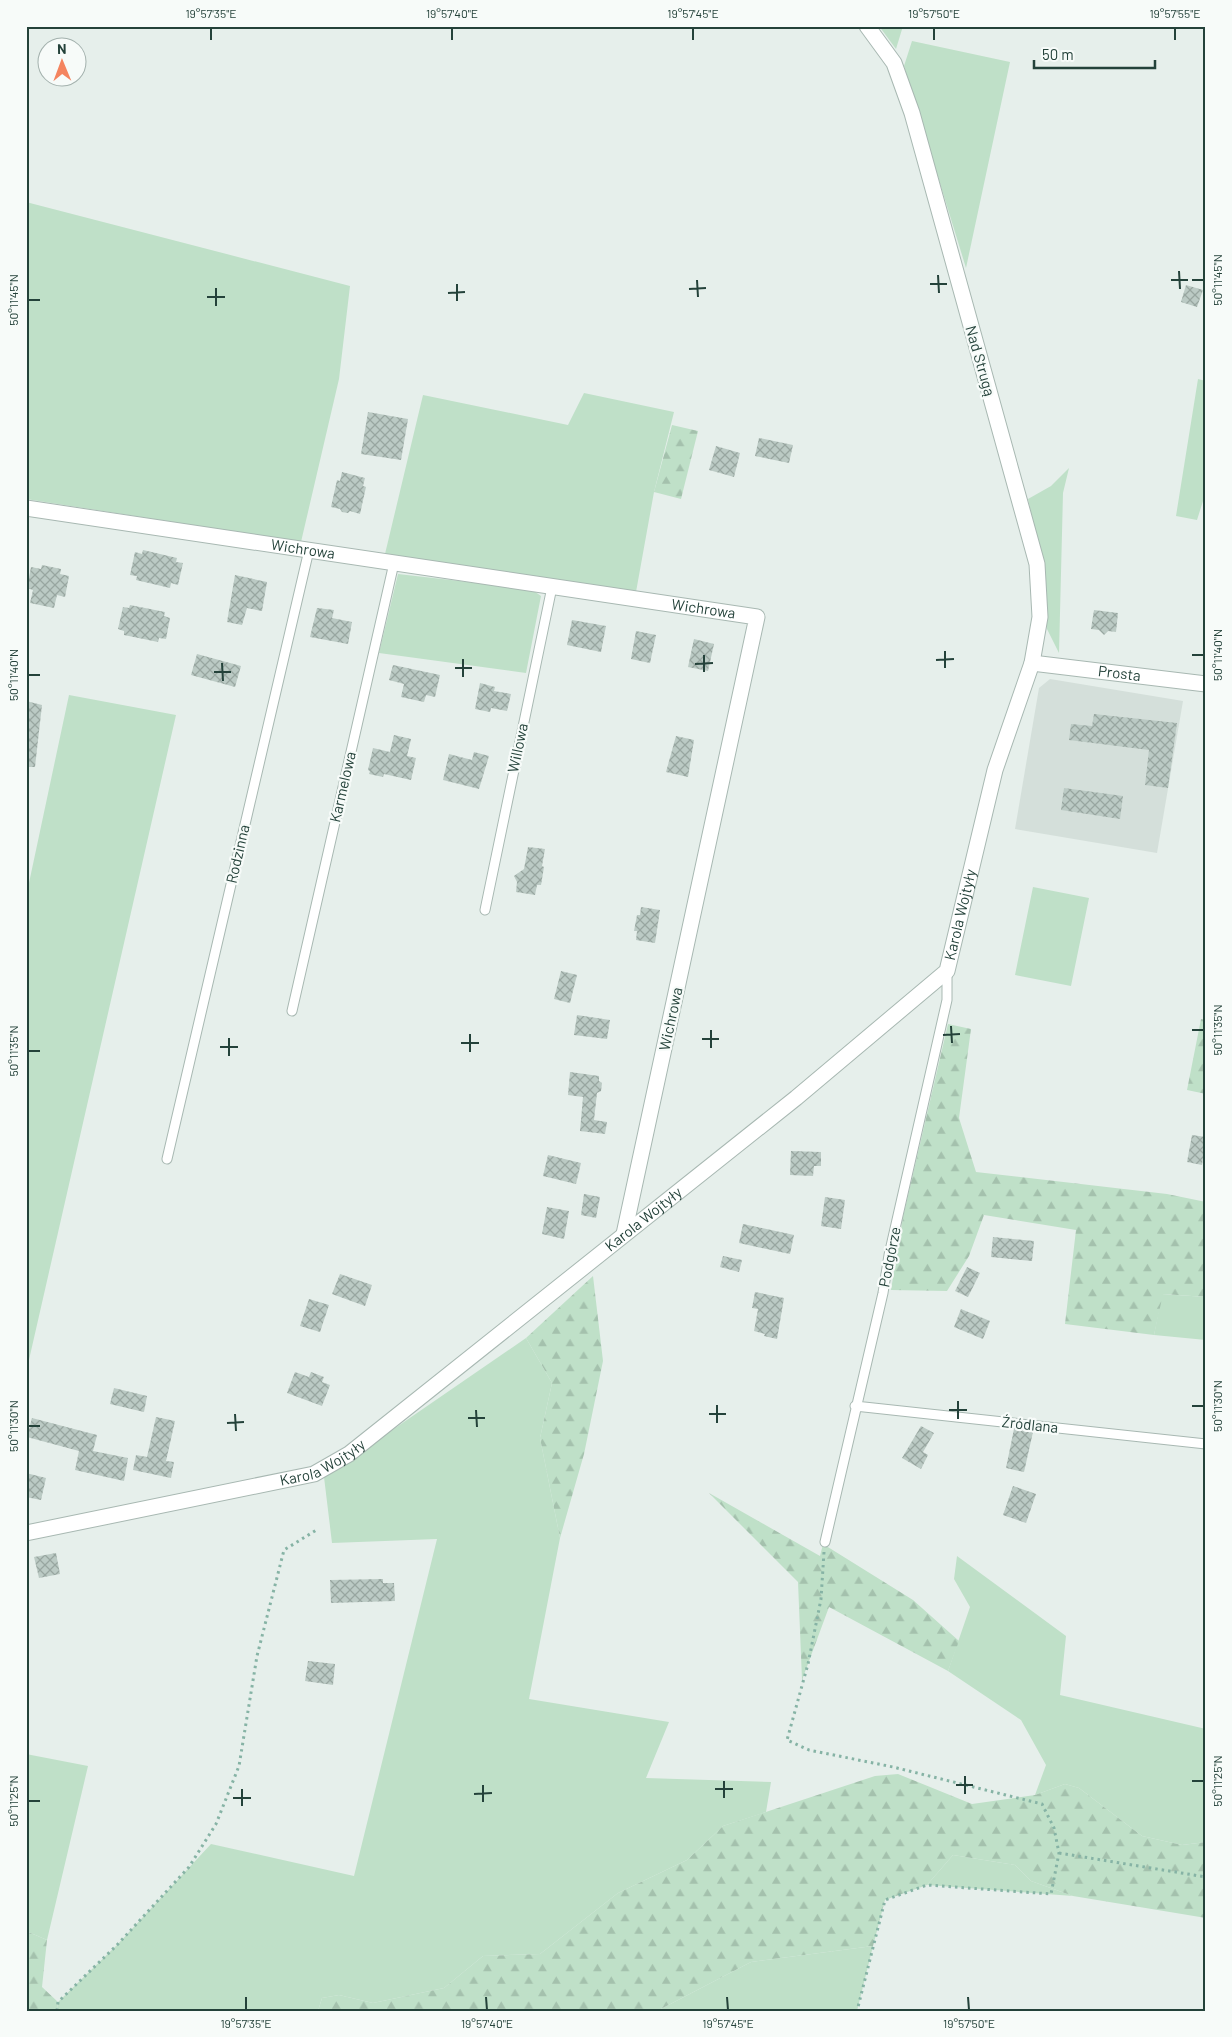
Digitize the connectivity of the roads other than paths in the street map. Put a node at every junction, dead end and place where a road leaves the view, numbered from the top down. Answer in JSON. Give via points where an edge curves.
{"nodes":[{"id":1,"x":867,"y":26,"type":"edge"},
{"id":2,"x":26,"y":508,"type":"edge"},
{"id":3,"x":309,"y":550,"type":"junction"},
{"id":4,"x":394,"y":563,"type":"junction"},
{"id":5,"x":552,"y":587,"type":"junction"},
{"id":6,"x":1032,"y":663,"type":"junction"},
{"id":7,"x":1206,"y":684,"type":"edge"},
{"id":8,"x":485,"y":910,"type":"dead end"},
{"id":9,"x":947,"y":971,"type":"junction"},
{"id":10,"x":292,"y":1011,"type":"dead end"},
{"id":11,"x":167,"y":1159,"type":"dead end"},
{"id":12,"x":624,"y":1234,"type":"junction"},
{"id":13,"x":855,"y":1406,"type":"junction"},
{"id":14,"x":1206,"y":1444,"type":"edge"},
{"id":15,"x":26,"y":1533,"type":"edge"},
{"id":16,"x":825,"y":1542,"type":"road end"}],
"edges":[{"from":1,"to":6,"type":"street","name":"Nad Strugą","via":[[894,63],[912,113],[1037,564],[1040,616]]},
{"from":2,"to":3,"type":"street","name":"Wichrowa"},
{"from":3,"to":4,"type":"street","name":"Wichrowa"},
{"from":3,"to":11,"type":"lane","name":"Rodzinna"},
{"from":4,"to":5,"type":"street","name":"Wichrowa"},
{"from":4,"to":10,"type":"lane","name":"Karmelowa"},
{"from":5,"to":8,"type":"lane","name":"Willowa"},
{"from":5,"to":12,"type":"street","name":"Wichrowa","via":[[757,617]]},
{"from":6,"to":7,"type":"street","name":"Prosta"},
{"from":6,"to":9,"type":"street","name":"Karola Wojtyły","via":[[995,770]]},
{"from":9,"to":12,"type":"street","name":"Karola Wojtyły","via":[[796,1098]]},
{"from":9,"to":13,"type":"lane","name":"Podgórze","via":[[947,1000]]},
{"from":12,"to":15,"type":"street","name":"Karola Wojtyły","via":[[375,1434],[314,1474]]},
{"from":13,"to":14,"type":"lane","name":"Źródlana"},
{"from":13,"to":16,"type":"lane","name":"Podgórze"}]}
